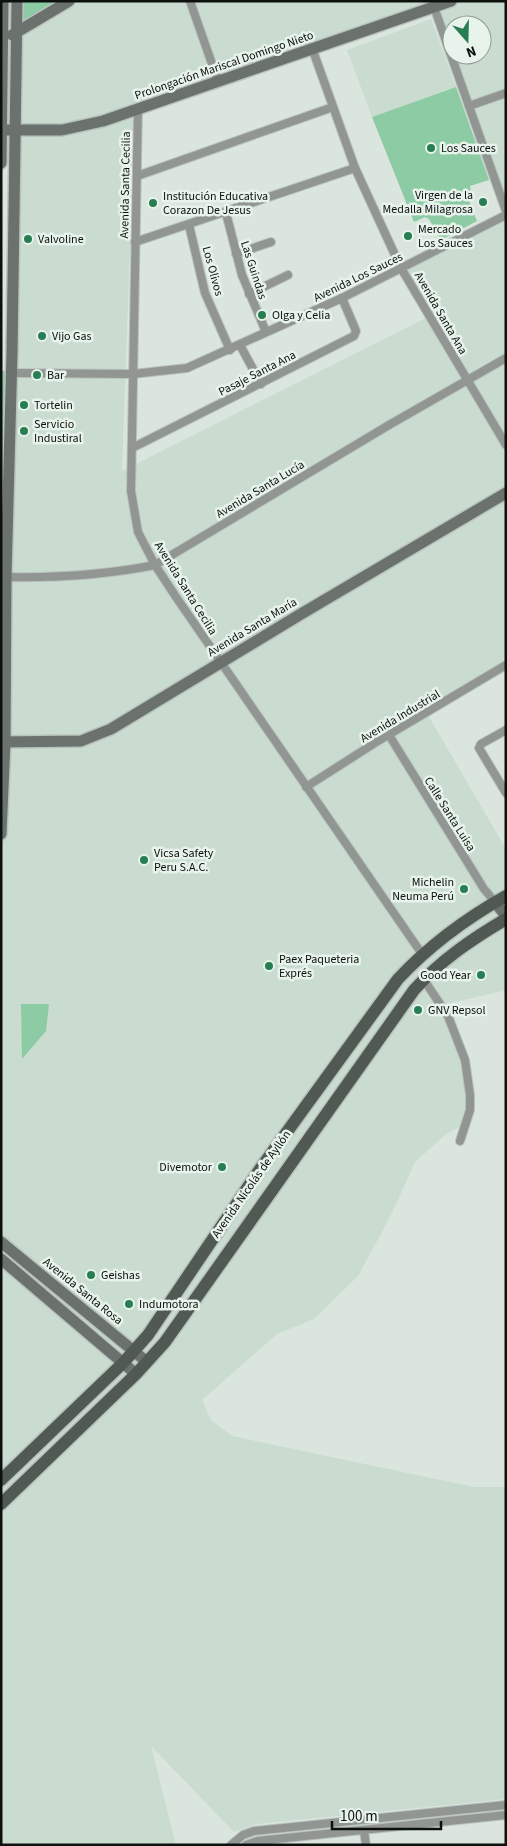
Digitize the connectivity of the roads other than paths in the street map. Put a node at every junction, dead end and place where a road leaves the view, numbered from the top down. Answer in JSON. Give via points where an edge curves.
{"nodes":[{"id":1,"x":3,"y":1,"type":"edge"},
{"id":2,"x":17,"y":1,"type":"edge"},
{"id":3,"x":69,"y":1,"type":"edge"},
{"id":4,"x":190,"y":1,"type":"edge"},
{"id":5,"x":451,"y":1,"type":"edge"},
{"id":6,"x":434,"y":7,"type":"junction"},
{"id":7,"x":16,"y":32,"type":"junction"},
{"id":8,"x":2,"y":42,"type":"edge"},
{"id":9,"x":312,"y":48,"type":"junction"},
{"id":10,"x":218,"y":81,"type":"junction"},
{"id":11,"x":506,"y":93,"type":"edge"},
{"id":12,"x":469,"y":106,"type":"junction"},
{"id":13,"x":333,"y":107,"type":"junction"},
{"id":14,"x":138,"y":109,"type":"junction"},
{"id":15,"x":16,"y":129,"type":"junction"},
{"id":16,"x":2,"y":130,"type":"edge"},
{"id":17,"x":1,"y":163,"type":"edge"},
{"id":18,"x":354,"y":168,"type":"junction"},
{"id":19,"x":137,"y":176,"type":"junction"},
{"id":20,"x":506,"y":211,"type":"edge"},
{"id":21,"x":226,"y":213,"type":"junction"},
{"id":22,"x":506,"y":215,"type":"edge"},
{"id":23,"x":189,"y":225,"type":"junction"},
{"id":24,"x":135,"y":242,"type":"junction"},
{"id":25,"x":272,"y":242,"type":"dead end"},
{"id":26,"x":236,"y":254,"type":"junction"},
{"id":27,"x":401,"y":268,"type":"junction"},
{"id":28,"x":288,"y":275,"type":"dead end"},
{"id":29,"x":249,"y":294,"type":"junction"},
{"id":30,"x":342,"y":298,"type":"junction"},
{"id":31,"x":266,"y":332,"type":"junction"},
{"id":32,"x":240,"y":345,"type":"junction"},
{"id":33,"x":230,"y":350,"type":"junction"},
{"id":34,"x":506,"y":358,"type":"edge"},
{"id":35,"x":11,"y":372,"type":"junction"},
{"id":36,"x":133,"y":374,"type":"junction"},
{"id":37,"x":467,"y":381,"type":"junction"},
{"id":38,"x":262,"y":384,"type":"junction"},
{"id":39,"x":506,"y":445,"type":"edge"},
{"id":40,"x":132,"y":448,"type":"junction"},
{"id":41,"x":506,"y":493,"type":"edge"},
{"id":42,"x":4,"y":545,"type":"edge"},
{"id":43,"x":155,"y":564,"type":"junction"},
{"id":44,"x":4,"y":578,"type":"edge"},
{"id":45,"x":221,"y":662,"type":"junction"},
{"id":46,"x":506,"y":665,"type":"edge"},
{"id":47,"x":506,"y":730,"type":"edge"},
{"id":48,"x":389,"y":735,"type":"junction"},
{"id":49,"x":3,"y":742,"type":"edge"},
{"id":50,"x":306,"y":787,"type":"junction"},
{"id":51,"x":506,"y":793,"type":"edge"},
{"id":52,"x":1,"y":834,"type":"edge"},
{"id":53,"x":500,"y":899,"type":"edge"},
{"id":54,"x":506,"y":917,"type":"edge"},
{"id":55,"x":422,"y":954,"type":"junction"},
{"id":56,"x":424,"y":980,"type":"junction"},
{"id":57,"x":460,"y":1140,"type":"dead end"},
{"id":58,"x":1,"y":1242,"type":"edge"},
{"id":59,"x":1,"y":1259,"type":"edge"},
{"id":60,"x":135,"y":1351,"type":"junction"},
{"id":61,"x":147,"y":1362,"type":"junction"},
{"id":62,"x":123,"y":1363,"type":"junction"},
{"id":63,"x":136,"y":1374,"type":"junction"},
{"id":64,"x":1,"y":1480,"type":"edge"},
{"id":65,"x":1,"y":1504,"type":"edge"},
{"id":66,"x":506,"y":1805,"type":"edge"},
{"id":67,"x":506,"y":1815,"type":"edge"},
{"id":68,"x":364,"y":1831,"type":"junction"},
{"id":69,"x":231,"y":1845,"type":"edge"},
{"id":70,"x":246,"y":1845,"type":"edge"},
{"id":71,"x":366,"y":1845,"type":"edge"}],
"edges":[{"from":1,"to":8,"type":"main road"},
{"from":2,"to":7,"type":"main road"},
{"from":3,"to":7,"type":"main road"},
{"from":4,"to":10,"type":"street"},
{"from":5,"to":6,"type":"main road","name":"Prolongación Mariscal Domingo Nieto"},
{"from":6,"to":9,"type":"main road","name":"Prolongación Mariscal Domingo Nieto"},
{"from":6,"to":12,"type":"street"},
{"from":7,"to":8,"type":"main road"},
{"from":7,"to":15,"type":"main road"},
{"from":8,"to":16,"type":"main road"},
{"from":9,"to":10,"type":"main road","name":"Prolongación Mariscal Domingo Nieto"},
{"from":9,"to":13,"type":"street","name":"Avenida Santa Ana"},
{"from":10,"to":14,"type":"main road","name":"Prolongación Mariscal Domingo Nieto"},
{"from":11,"to":12,"type":"street"},
{"from":12,"to":20,"type":"street"},
{"from":13,"to":18,"type":"street","name":"Avenida Santa Ana"},
{"from":13,"to":19,"type":"street"},
{"from":14,"to":15,"type":"main road","name":"Prolongación Mariscal Domingo Nieto","via":[[62,130]]},
{"from":14,"to":19,"type":"street","name":"Avenida Santa Cecilia"},
{"from":15,"to":16,"type":"main road","name":"Prolongación Mariscal Domingo Nieto"},
{"from":15,"to":35,"type":"main road"},
{"from":16,"to":17,"type":"main road"},
{"from":18,"to":21,"type":"street"},
{"from":18,"to":27,"type":"street","name":"Avenida Santa Ana"},
{"from":19,"to":24,"type":"street","name":"Avenida Santa Cecilia"},
{"from":21,"to":23,"type":"street"},
{"from":21,"to":26,"type":"street","name":"Las Guindas"},
{"from":22,"to":27,"type":"street","name":"Avenida Los Sauces"},
{"from":23,"to":24,"type":"street"},
{"from":23,"to":33,"type":"street","name":"Los Olivos","via":[[205,293]]},
{"from":24,"to":36,"type":"street","name":"Avenida Santa Cecilia"},
{"from":25,"to":26,"type":"street"},
{"from":26,"to":29,"type":"street","name":"Las Guindas"},
{"from":27,"to":30,"type":"street","name":"Avenida Los Sauces"},
{"from":27,"to":37,"type":"street","name":"Avenida Santa Ana"},
{"from":28,"to":29,"type":"street"},
{"from":29,"to":31,"type":"street","name":"Las Guindas"},
{"from":30,"to":31,"type":"street","name":"Avenida Los Sauces"},
{"from":30,"to":38,"type":"street","name":"Pasaje Santa Ana","via":[[356,331],[354,336]]},
{"from":31,"to":32,"type":"street","name":"Avenida Los Sauces"},
{"from":32,"to":33,"type":"street","name":"Avenida Los Sauces"},
{"from":32,"to":38,"type":"street"},
{"from":33,"to":36,"type":"street","name":"Avenida Los Sauces","via":[[187,368]]},
{"from":34,"to":37,"type":"street","name":"Avenida Santa Lucía"},
{"from":35,"to":36,"type":"street","name":"Avenida Los Sauces"},
{"from":35,"to":42,"type":"main road"},
{"from":36,"to":40,"type":"street","name":"Avenida Santa Cecilia"},
{"from":37,"to":39,"type":"street","name":"Avenida Santa Ana"},
{"from":37,"to":43,"type":"street","name":"Avenida Santa Lucía"},
{"from":38,"to":40,"type":"street","name":"Pasaje Santa Ana"},
{"from":40,"to":43,"type":"street","name":"Avenida Santa Cecilia","via":[[131,491],[138,532]]},
{"from":41,"to":45,"type":"main road","name":"Avenida Santa María"},
{"from":42,"to":44,"type":"main road"},
{"from":43,"to":44,"type":"street","name":"Avenida Santa Lucía","via":[[117,572],[52,578]]},
{"from":43,"to":45,"type":"street","name":"Avenida Santa Cecilia"},
{"from":44,"to":49,"type":"main road"},
{"from":45,"to":49,"type":"main road","name":"Avenida Santa María","via":[[91,738],[81,741]]},
{"from":45,"to":50,"type":"street","name":"Avenida Santa Cecilia"},
{"from":46,"to":48,"type":"street","name":"Avenida Industrial"},
{"from":47,"to":51,"type":"street","via":[[481,744],[479,750]]},
{"from":48,"to":50,"type":"street","name":"Avenida Industrial"},
{"from":48,"to":53,"type":"street","name":"Calle Santa Luisa","via":[[484,889]]},
{"from":49,"to":52,"type":"main road"},
{"from":50,"to":55,"type":"street","name":"Avenida Santa Cecilia"},
{"from":53,"to":54,"type":"main road"},
{"from":53,"to":55,"type":"main road","name":"Avenida Nicolás de Ayllón"},
{"from":54,"to":56,"type":"main road","name":"Avenida Nicolás de Ayllón","via":[[462,946]]},
{"from":55,"to":60,"type":"main road","name":"Avenida Nicolás de Ayllón","via":[[398,979]]},
{"from":56,"to":57,"type":"street","via":[[448,1016],[466,1060],[470,1110]]},
{"from":56,"to":61,"type":"main road","name":"Avenida Nicolás de Ayllón","via":[[165,1342]]},
{"from":58,"to":60,"type":"main road","name":"Avenida Santa Rosa"},
{"from":59,"to":62,"type":"main road"},
{"from":60,"to":61,"type":"main road","name":"Avenida Santa Rosa"},
{"from":60,"to":62,"type":"main road","name":"Avenida Nicolás de Ayllón"},
{"from":61,"to":63,"type":"main road","name":"Avenida Nicolás de Ayllón"},
{"from":62,"to":63,"type":"main road"},
{"from":62,"to":64,"type":"main road","name":"Avenida Nicolás de Ayllón"},
{"from":63,"to":65,"type":"main road","name":"Avenida Nicolás de Ayllón"},
{"from":66,"to":69,"type":"street","via":[[254,1831]]},
{"from":67,"to":68,"type":"street"},
{"from":68,"to":70,"type":"street","via":[[256,1841]]},
{"from":68,"to":71,"type":"street"}]}
